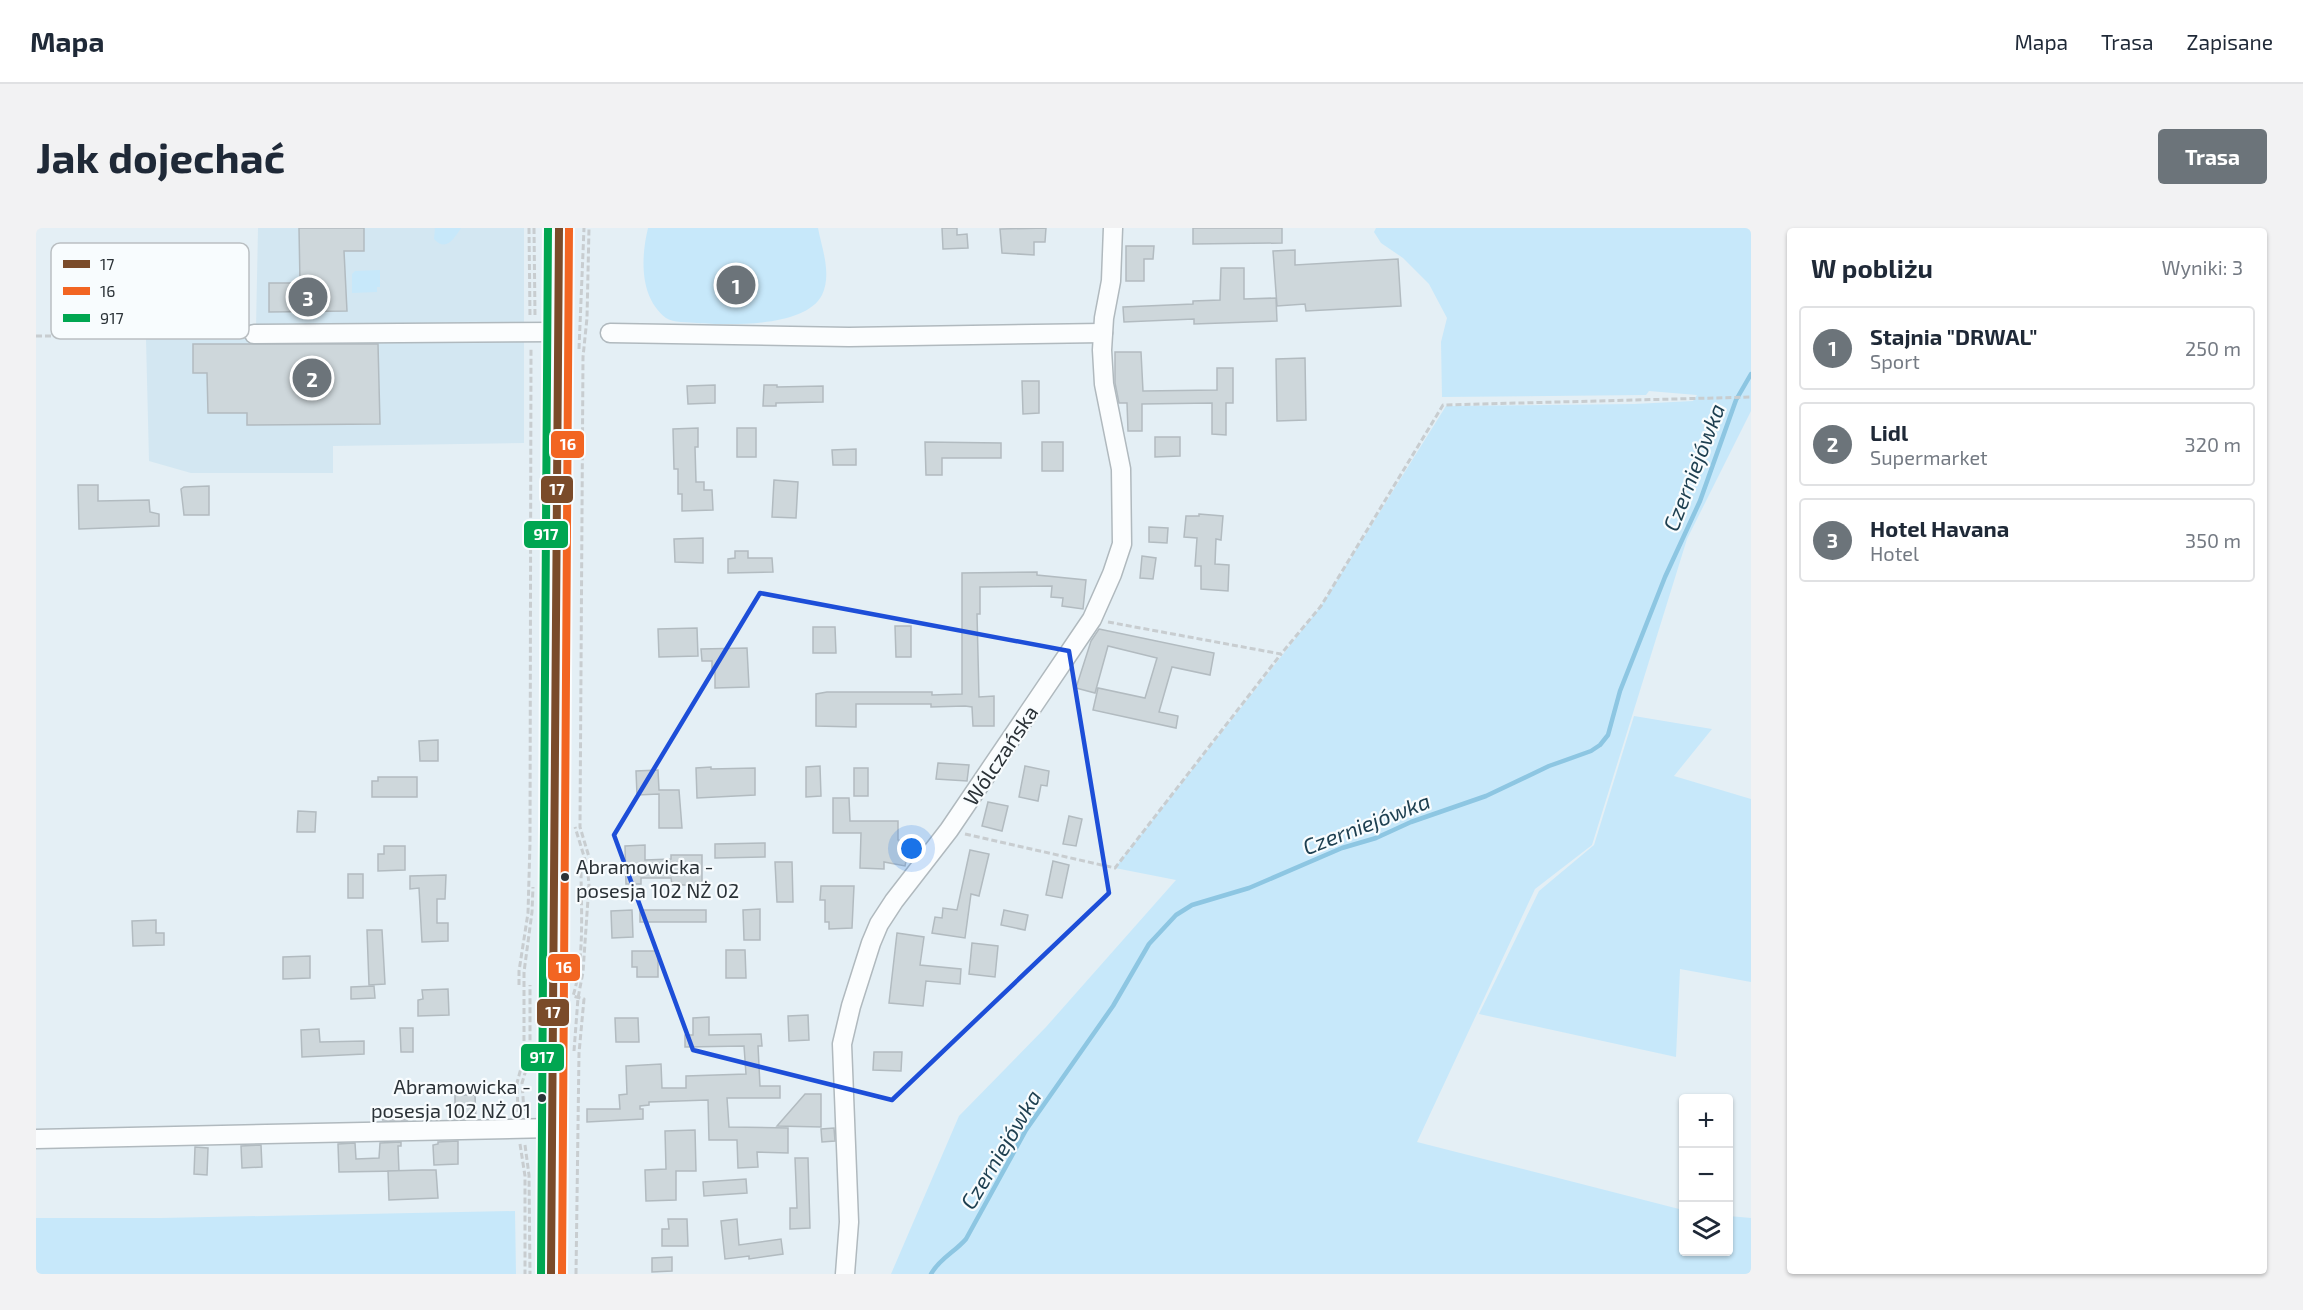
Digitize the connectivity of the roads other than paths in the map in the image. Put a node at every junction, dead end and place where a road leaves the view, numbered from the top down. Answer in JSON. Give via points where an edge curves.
{"nodes":[{"id":1,"x":559,"y":228,"type":"edge"},
{"id":2,"x":1113,"y":228,"type":"edge"},
{"id":3,"x":541,"y":332,"type":"junction"},
{"id":4,"x":610,"y":333,"type":"dead end"},
{"id":5,"x":1103,"y":333,"type":"junction"},
{"id":6,"x":254,"y":334,"type":"road end"},
{"id":7,"x":552,"y":1128,"type":"junction"},
{"id":8,"x":36,"y":1139,"type":"edge"},
{"id":9,"x":551,"y":1274,"type":"edge"},
{"id":10,"x":845,"y":1274,"type":"edge"}],
"edges":[{"from":1,"to":3,"type":"main road"},
{"from":2,"to":5,"type":"street","name":"Wólczańska","via":[[1111,281]]},
{"from":3,"to":6,"type":"street"},
{"from":3,"to":7,"type":"main road"},
{"from":4,"to":5,"type":"street","via":[[849,337]]},
{"from":5,"to":10,"type":"street","name":"Wólczańska","via":[[1104,384],[1121,469],[1122,544],[1092,619],[949,830],[879,924],[842,1044],[849,1222]]},
{"from":7,"to":8,"type":"street"},
{"from":7,"to":9,"type":"main road"}]}
